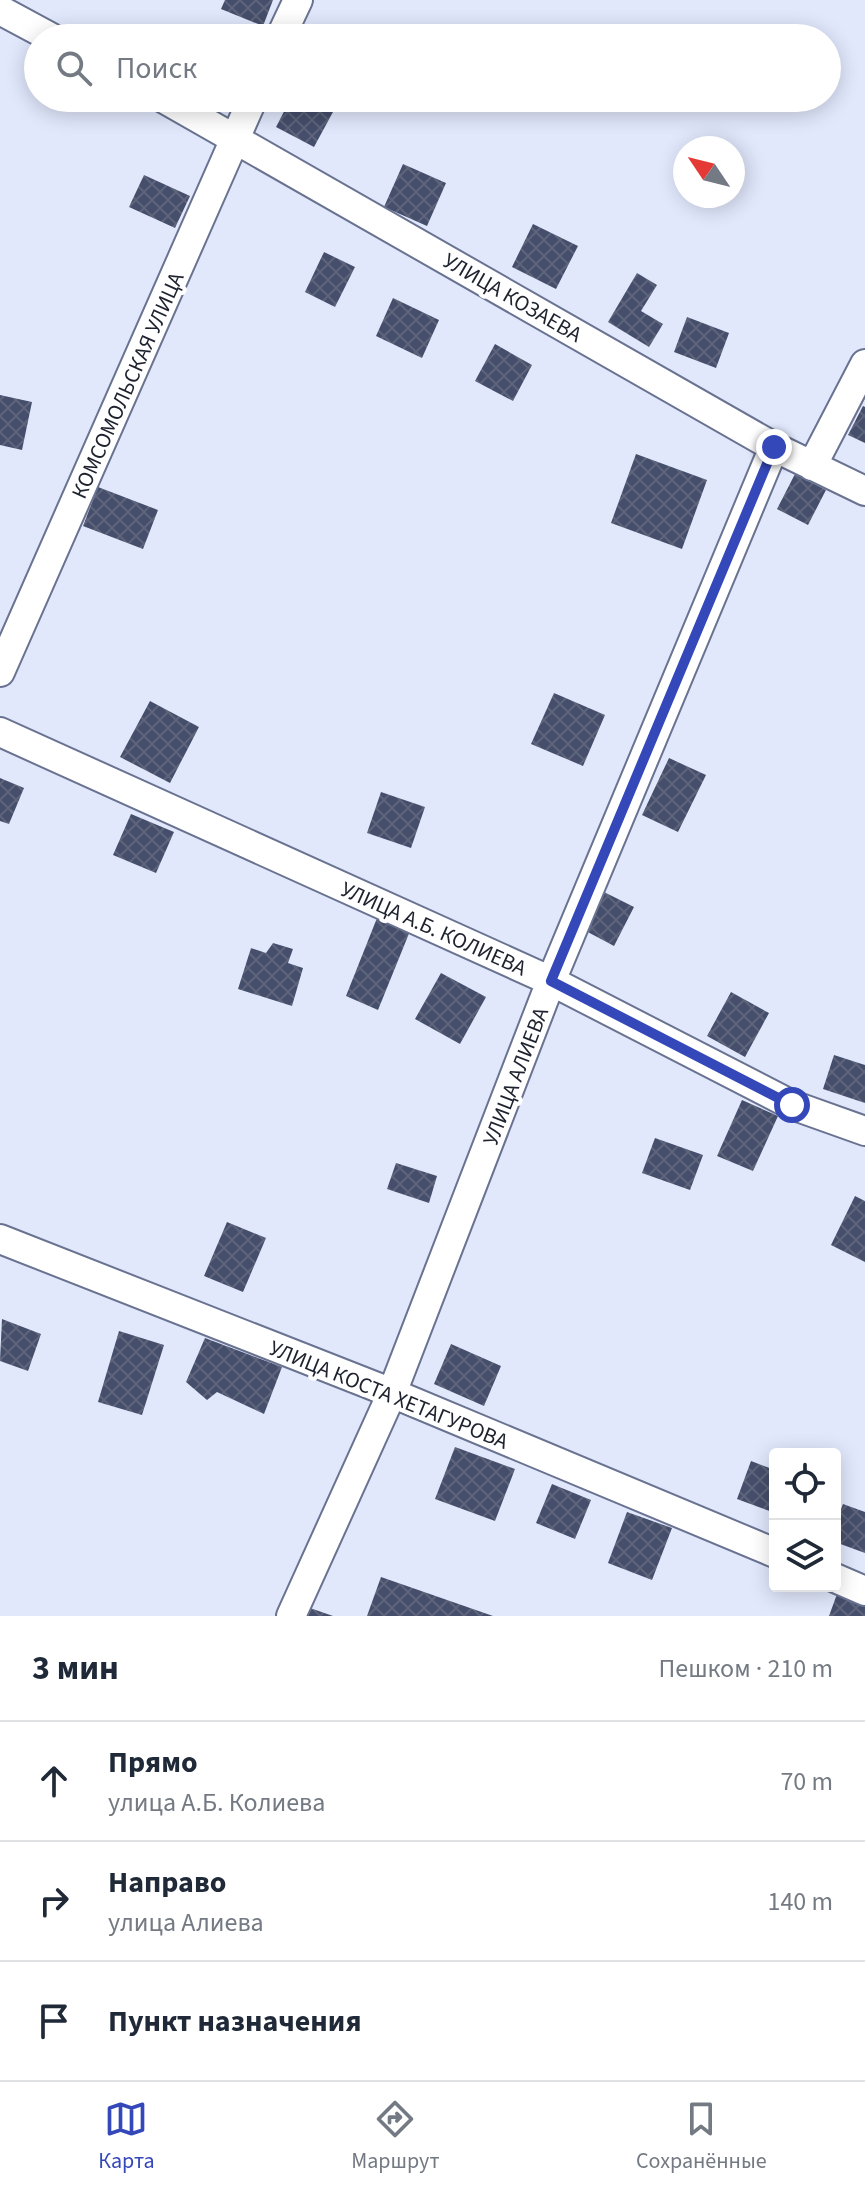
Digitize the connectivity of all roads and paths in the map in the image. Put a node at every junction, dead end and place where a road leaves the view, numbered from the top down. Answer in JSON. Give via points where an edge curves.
{"nodes":[{"id":1,"x":298,"y":0,"type":"edge"},
{"id":2,"x":0,"y":10,"type":"edge"},
{"id":3,"x":26,"y":24,"type":"edge"},
{"id":4,"x":287,"y":24,"type":"edge"},
{"id":5,"x":189,"y":112,"type":"edge"},
{"id":6,"x":247,"y":112,"type":"edge"},
{"id":7,"x":236,"y":137,"type":"junction"},
{"id":8,"x":865,"y":364,"type":"edge"},
{"id":9,"x":774,"y":447,"type":"junction"},
{"id":10,"x":812,"y":466,"type":"junction"},
{"id":11,"x":865,"y":491,"type":"edge"},
{"id":12,"x":0,"y":672,"type":"edge"},
{"id":13,"x":0,"y":732,"type":"edge"},
{"id":14,"x":551,"y":981,"type":"junction"},
{"id":15,"x":865,"y":1131,"type":"edge"},
{"id":16,"x":0,"y":1239,"type":"edge"},
{"id":17,"x":392,"y":1393,"type":"junction"},
{"id":18,"x":769,"y":1550,"type":"edge"},
{"id":19,"x":841,"y":1581,"type":"edge"},
{"id":20,"x":865,"y":1591,"type":"edge"},
{"id":21,"x":291,"y":1616,"type":"edge"}],
"edges":[{"from":1,"to":4,"type":"street"},
{"from":2,"to":3,"type":"street"},
{"from":5,"to":7,"type":"street","name":"УЛИЦА КОЗАЕВА"},
{"from":6,"to":7,"type":"street","name":"КОМСОМОЛЬСКАЯ УЛИЦА"},
{"from":7,"to":9,"type":"street","name":"УЛИЦА КОЗАЕВА"},
{"from":7,"to":12,"type":"street","name":"КОМСОМОЛЬСКАЯ УЛИЦА"},
{"from":8,"to":10,"type":"street"},
{"from":9,"to":10,"type":"street","name":"УЛИЦА КОЗАЕВА"},
{"from":9,"to":14,"type":"street","name":"УЛИЦА АЛИЕВА"},
{"from":10,"to":11,"type":"street","name":"УЛИЦА КОЗАЕВА"},
{"from":13,"to":14,"type":"street","name":"УЛИЦА А.Б. КОЛИЕВА"},
{"from":14,"to":15,"type":"street","name":"УЛИЦА А.Б. КОЛИЕВА","via":[[792,1105]]},
{"from":14,"to":17,"type":"street","name":"УЛИЦА АЛИЕВА"},
{"from":16,"to":17,"type":"street","name":"УЛИЦА КОСТА ХЕТАГУРОВА"},
{"from":17,"to":18,"type":"street","name":"УЛИЦА КОСТА ХЕТАГУРОВА"},
{"from":17,"to":21,"type":"street","name":"УЛИЦА АЛИЕВА"},
{"from":19,"to":20,"type":"street"}]}
